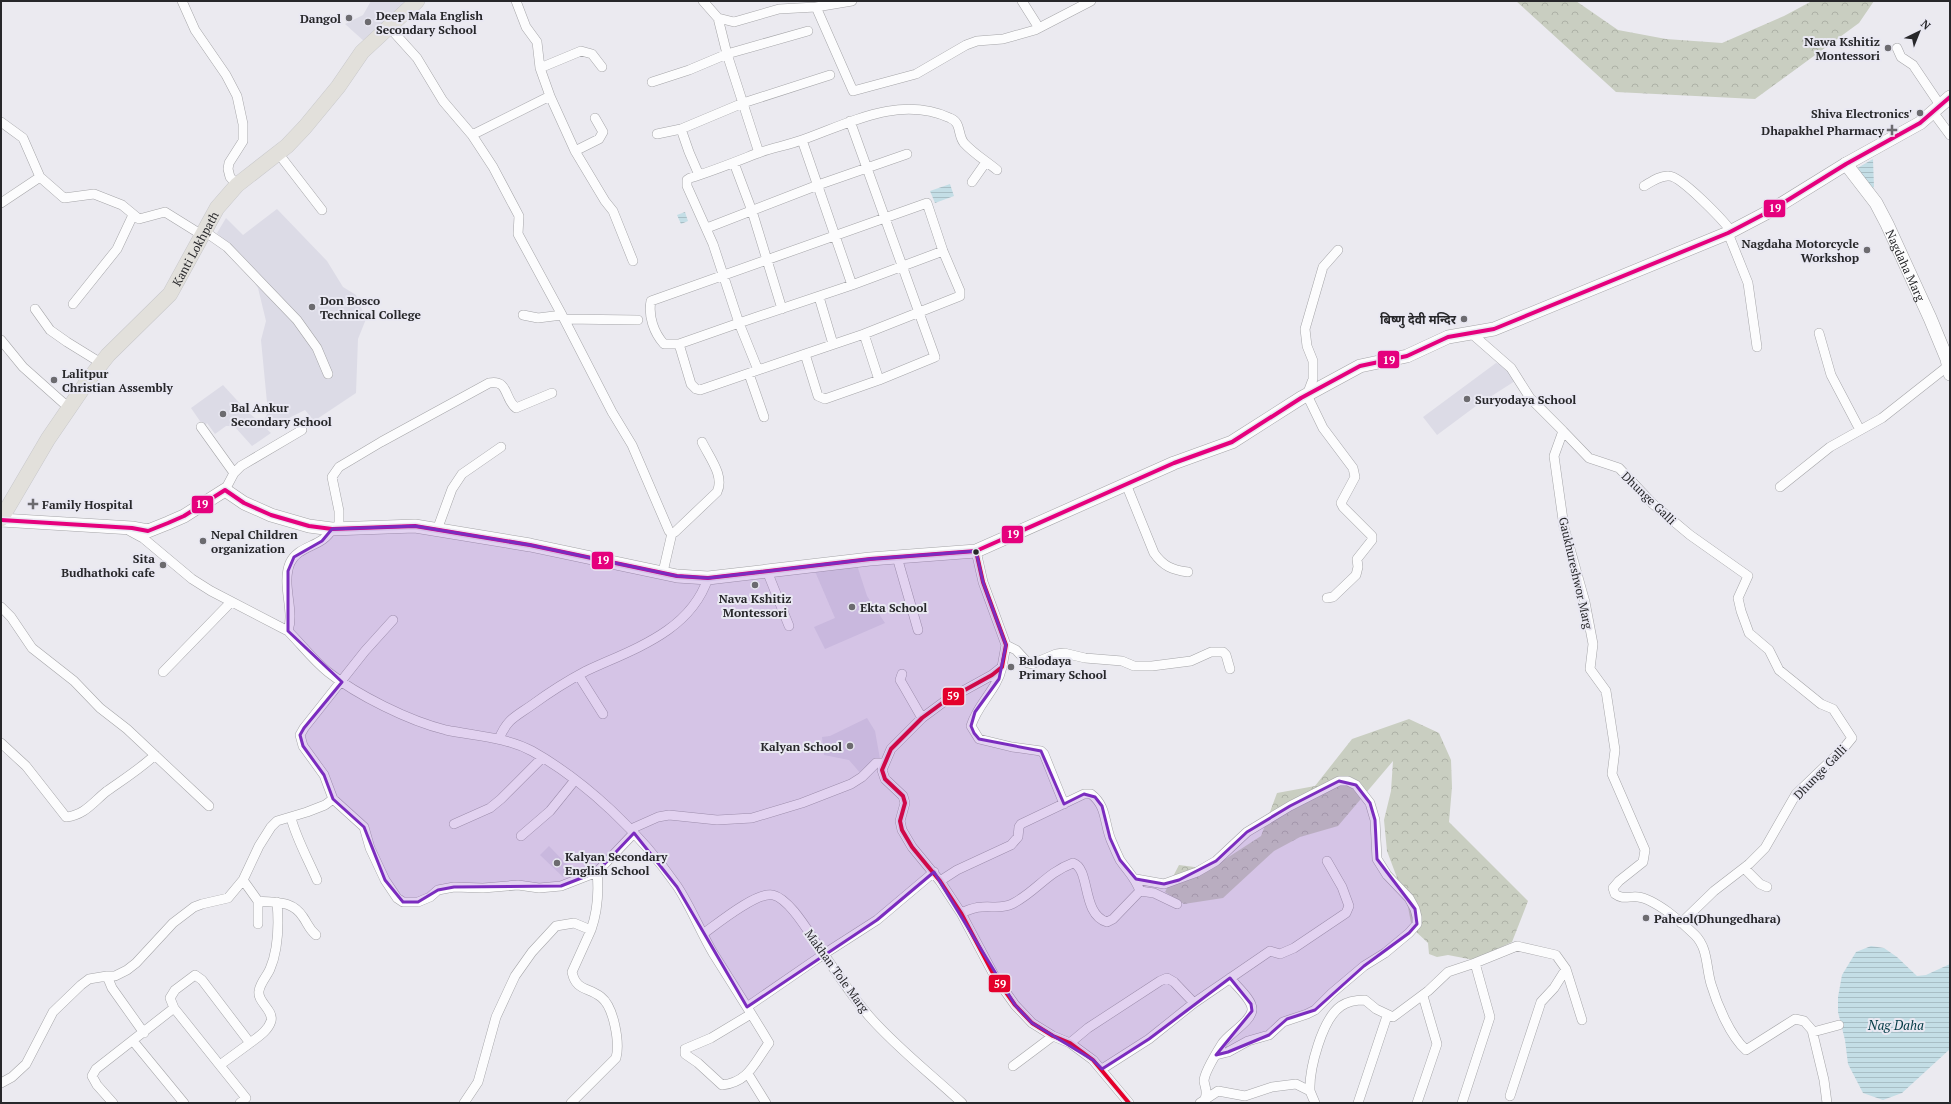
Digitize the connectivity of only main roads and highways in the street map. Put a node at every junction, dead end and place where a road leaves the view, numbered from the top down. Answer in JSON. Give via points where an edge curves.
{"nodes":[{"id":1,"x":417,"y":1,"type":"edge"},
{"id":2,"x":1941,"y":105,"type":"edge"},
{"id":3,"x":1846,"y":164,"type":"junction"},
{"id":4,"x":1949,"y":370,"type":"edge"},
{"id":5,"x":1,"y":520,"type":"edge"}],
"edges":[{"from":1,"to":5,"type":"main road","name":"Kanti Lokhpath","via":[[362,52],[338,87],[305,127],[237,186],[217,208],[170,294],[101,363],[48,439]]},
{"from":2,"to":3,"type":"main road","via":[[1920,123]]},
{"from":3,"to":4,"type":"main road","name":"Nagdaha Marg","via":[[1876,203],[1887,224],[1922,298]]},
{"from":3,"to":5,"type":"main road","via":[[1770,211],[1730,232],[1494,329],[1448,337],[1407,356],[1360,366],[1307,395],[1232,442],[1174,463],[976,550],[708,578],[677,576],[530,545],[415,526],[336,529],[309,526],[271,515],[244,503],[225,490],[184,516],[148,531]]}]}
